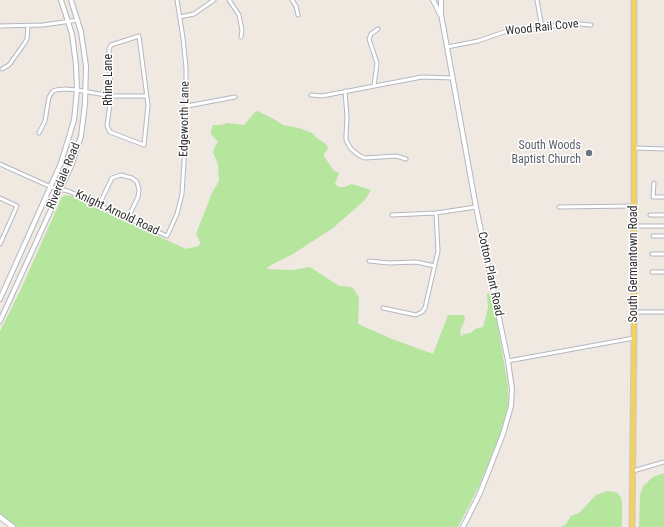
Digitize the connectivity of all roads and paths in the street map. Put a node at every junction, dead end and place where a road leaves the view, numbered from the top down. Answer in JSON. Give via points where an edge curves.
{"nodes":[{"id":1,"x":61,"y":0,"type":"edge"},
{"id":2,"x":72,"y":0,"type":"edge"},
{"id":3,"x":177,"y":0,"type":"edge"},
{"id":4,"x":214,"y":0,"type":"edge"},
{"id":5,"x":229,"y":0,"type":"edge"},
{"id":6,"x":292,"y":0,"type":"edge"},
{"id":7,"x":434,"y":0,"type":"edge"},
{"id":8,"x":441,"y":0,"type":"edge"},
{"id":9,"x":537,"y":0,"type":"edge"},
{"id":10,"x":634,"y":0,"type":"edge"},
{"id":11,"x":441,"y":14,"type":"junction"},
{"id":12,"x":298,"y":15,"type":"dead end"},
{"id":13,"x":180,"y":17,"type":"junction"},
{"id":14,"x":78,"y":20,"type":"junction"},
{"id":15,"x":68,"y":21,"type":"junction"},
{"id":16,"x":591,"y":25,"type":"dead end"},
{"id":17,"x":0,"y":26,"type":"edge"},
{"id":18,"x":28,"y":26,"type":"junction"},
{"id":19,"x":542,"y":28,"type":"junction"},
{"id":20,"x":378,"y":29,"type":"dead end"},
{"id":21,"x":241,"y":37,"type":"dead end"},
{"id":22,"x":447,"y":47,"type":"junction"},
{"id":23,"x":2,"y":69,"type":"dead end"},
{"id":24,"x":453,"y":78,"type":"junction"},
{"id":25,"x":374,"y":86,"type":"junction"},
{"id":26,"x":77,"y":90,"type":"junction"},
{"id":27,"x":86,"y":91,"type":"junction"},
{"id":28,"x":345,"y":91,"type":"junction"},
{"id":29,"x":311,"y":95,"type":"dead end"},
{"id":30,"x":111,"y":96,"type":"junction"},
{"id":31,"x":146,"y":96,"type":"junction"},
{"id":32,"x":235,"y":97,"type":"dead end"},
{"id":33,"x":187,"y":106,"type":"junction"},
{"id":34,"x":39,"y":133,"type":"dead end"},
{"id":35,"x":635,"y":148,"type":"junction"},
{"id":36,"x":664,"y":149,"type":"edge"},
{"id":37,"x":406,"y":159,"type":"dead end"},
{"id":38,"x":0,"y":164,"type":"edge"},
{"id":39,"x":654,"y":183,"type":"dead end"},
{"id":40,"x":51,"y":187,"type":"junction"},
{"id":41,"x":60,"y":190,"type":"junction"},
{"id":42,"x":664,"y":197,"type":"edge"},
{"id":43,"x":0,"y":198,"type":"edge"},
{"id":44,"x":99,"y":205,"type":"junction"},
{"id":45,"x":634,"y":206,"type":"junction"},
{"id":46,"x":476,"y":207,"type":"junction"},
{"id":47,"x":559,"y":207,"type":"dead end"},
{"id":48,"x":436,"y":213,"type":"junction"},
{"id":49,"x":392,"y":215,"type":"dead end"},
{"id":50,"x":650,"y":215,"type":"dead end"},
{"id":51,"x":664,"y":215,"type":"edge"},
{"id":52,"x":128,"y":218,"type":"junction"},
{"id":53,"x":634,"y":226,"type":"junction"},
{"id":54,"x":664,"y":226,"type":"edge"},
{"id":55,"x":167,"y":236,"type":"joint"},
{"id":56,"x":653,"y":236,"type":"dead end"},
{"id":57,"x":664,"y":236,"type":"edge"},
{"id":58,"x":0,"y":244,"type":"edge"},
{"id":59,"x":652,"y":254,"type":"dead end"},
{"id":60,"x":664,"y":254,"type":"edge"},
{"id":61,"x":369,"y":261,"type":"dead end"},
{"id":62,"x":435,"y":266,"type":"junction"},
{"id":63,"x":652,"y":272,"type":"dead end"},
{"id":64,"x":664,"y":272,"type":"edge"},
{"id":65,"x":0,"y":299,"type":"edge"},
{"id":66,"x":383,"y":308,"type":"dead end"},
{"id":67,"x":634,"y":312,"type":"junction"},
{"id":68,"x":664,"y":312,"type":"edge"},
{"id":69,"x":0,"y":320,"type":"edge"},
{"id":70,"x":634,"y":338,"type":"junction"},
{"id":71,"x":508,"y":361,"type":"junction"},
{"id":72,"x":664,"y":462,"type":"edge"},
{"id":73,"x":633,"y":471,"type":"junction"},
{"id":74,"x":0,"y":517,"type":"edge"},
{"id":75,"x":14,"y":527,"type":"edge"},
{"id":76,"x":463,"y":527,"type":"edge"},
{"id":77,"x":632,"y":527,"type":"edge"}],
"edges":[{"from":1,"to":15,"type":"street","name":"Riverdale Road"},
{"from":2,"to":14,"type":"street","name":"Riverdale Road"},
{"from":3,"to":13,"type":"street","name":"Edgeworth Lane"},
{"from":4,"to":13,"type":"street","via":[[194,14]]},
{"from":5,"to":21,"type":"street","via":[[239,15]]},
{"from":6,"to":12,"type":"street"},
{"from":7,"to":11,"type":"street","name":"Cotton Plant Road"},
{"from":8,"to":11,"type":"street","name":"Cotton Plant Road"},
{"from":9,"to":19,"type":"street"},
{"from":10,"to":35,"type":"main road","name":"South Germantown Road"},
{"from":11,"to":22,"type":"street","name":"Cotton Plant Road"},
{"from":13,"to":33,"type":"street","name":"Edgeworth Lane"},
{"from":14,"to":15,"type":"street"},
{"from":14,"to":27,"type":"street","name":"Riverdale Road","via":[[85,56]]},
{"from":15,"to":18,"type":"street"},
{"from":15,"to":26,"type":"street","name":"Riverdale Road","via":[[75,55]]},
{"from":16,"to":19,"type":"street","name":"Wood Rail Cove","via":[[569,23]]},
{"from":17,"to":18,"type":"street"},
{"from":18,"to":23,"type":"street","via":[[24,44],[9,65]]},
{"from":19,"to":22,"type":"street","name":"Wood Rail Cove","via":[[507,31],[478,41]]},
{"from":20,"to":25,"type":"street","via":[[369,39],[377,63]]},
{"from":22,"to":24,"type":"street","name":"Cotton Plant Road"},
{"from":24,"to":25,"type":"street","via":[[422,77]]},
{"from":24,"to":46,"type":"street","name":"Cotton Plant Road"},
{"from":25,"to":28,"type":"street"},
{"from":26,"to":27,"type":"street"},
{"from":26,"to":34,"type":"street","via":[[60,89],[50,94],[44,125]]},
{"from":26,"to":40,"type":"street","name":"Riverdale Road","via":[[71,134]]},
{"from":27,"to":30,"type":"street"},
{"from":27,"to":41,"type":"street","name":"Riverdale Road","via":[[78,146]]},
{"from":28,"to":29,"type":"street"},
{"from":28,"to":37,"type":"street","via":[[346,140],[351,149],[365,158],[396,156]]},
{"from":30,"to":31,"type":"street"},
{"from":30,"to":31,"type":"street","name":"Rhine Lane","via":[[107,126],[110,132],[144,145],[148,105]]},
{"from":30,"to":31,"type":"street","name":"Rhine Lane","via":[[109,49],[111,45],[138,36]]},
{"from":32,"to":33,"type":"street"},
{"from":33,"to":55,"type":"street","name":"Edgeworth Lane","via":[[182,194],[177,214]]},
{"from":35,"to":36,"type":"street"},
{"from":35,"to":45,"type":"main road","name":"South Germantown Road"},
{"from":38,"to":40,"type":"street","name":"Knight Arnold Road"},
{"from":39,"to":42,"type":"street","via":[[653,197]]},
{"from":40,"to":41,"type":"street","name":"Knight Arnold Road"},
{"from":40,"to":65,"type":"street","name":"Riverdale Road"},
{"from":41,"to":44,"type":"street","name":"Knight Arnold Road"},
{"from":41,"to":69,"type":"street","name":"Riverdale Road"},
{"from":43,"to":58,"type":"street","via":[[17,206]]},
{"from":44,"to":52,"type":"street","name":"Knight Arnold Road"},
{"from":44,"to":52,"type":"street","via":[[112,178],[121,175],[132,178],[137,182],[139,190]]},
{"from":45,"to":47,"type":"street"},
{"from":45,"to":53,"type":"main road","name":"South Germantown Road"},
{"from":46,"to":48,"type":"street"},
{"from":46,"to":71,"type":"street","name":"Cotton Plant Road"},
{"from":48,"to":49,"type":"street"},
{"from":48,"to":62,"type":"street","via":[[438,245]]},
{"from":50,"to":51,"type":"street"},
{"from":52,"to":55,"type":"street","name":"Knight Arnold Road"},
{"from":53,"to":54,"type":"street"},
{"from":53,"to":67,"type":"main road","name":"South Germantown Road"},
{"from":56,"to":57,"type":"street"},
{"from":59,"to":60,"type":"street"},
{"from":61,"to":62,"type":"street","via":[[416,262]]},
{"from":62,"to":66,"type":"street","via":[[422,312],[414,315]]},
{"from":63,"to":64,"type":"street"},
{"from":67,"to":68,"type":"street"},
{"from":67,"to":70,"type":"main road","name":"South Germantown Road"},
{"from":70,"to":71,"type":"street"},
{"from":70,"to":73,"type":"main road","name":"South Germantown Road"},
{"from":71,"to":76,"type":"street","name":"Cotton Plant Road","via":[[513,397],[508,420],[480,493]]},
{"from":72,"to":73,"type":"street"},
{"from":73,"to":77,"type":"main road","name":"South Germantown Road"},
{"from":74,"to":75,"type":"main road"}]}
